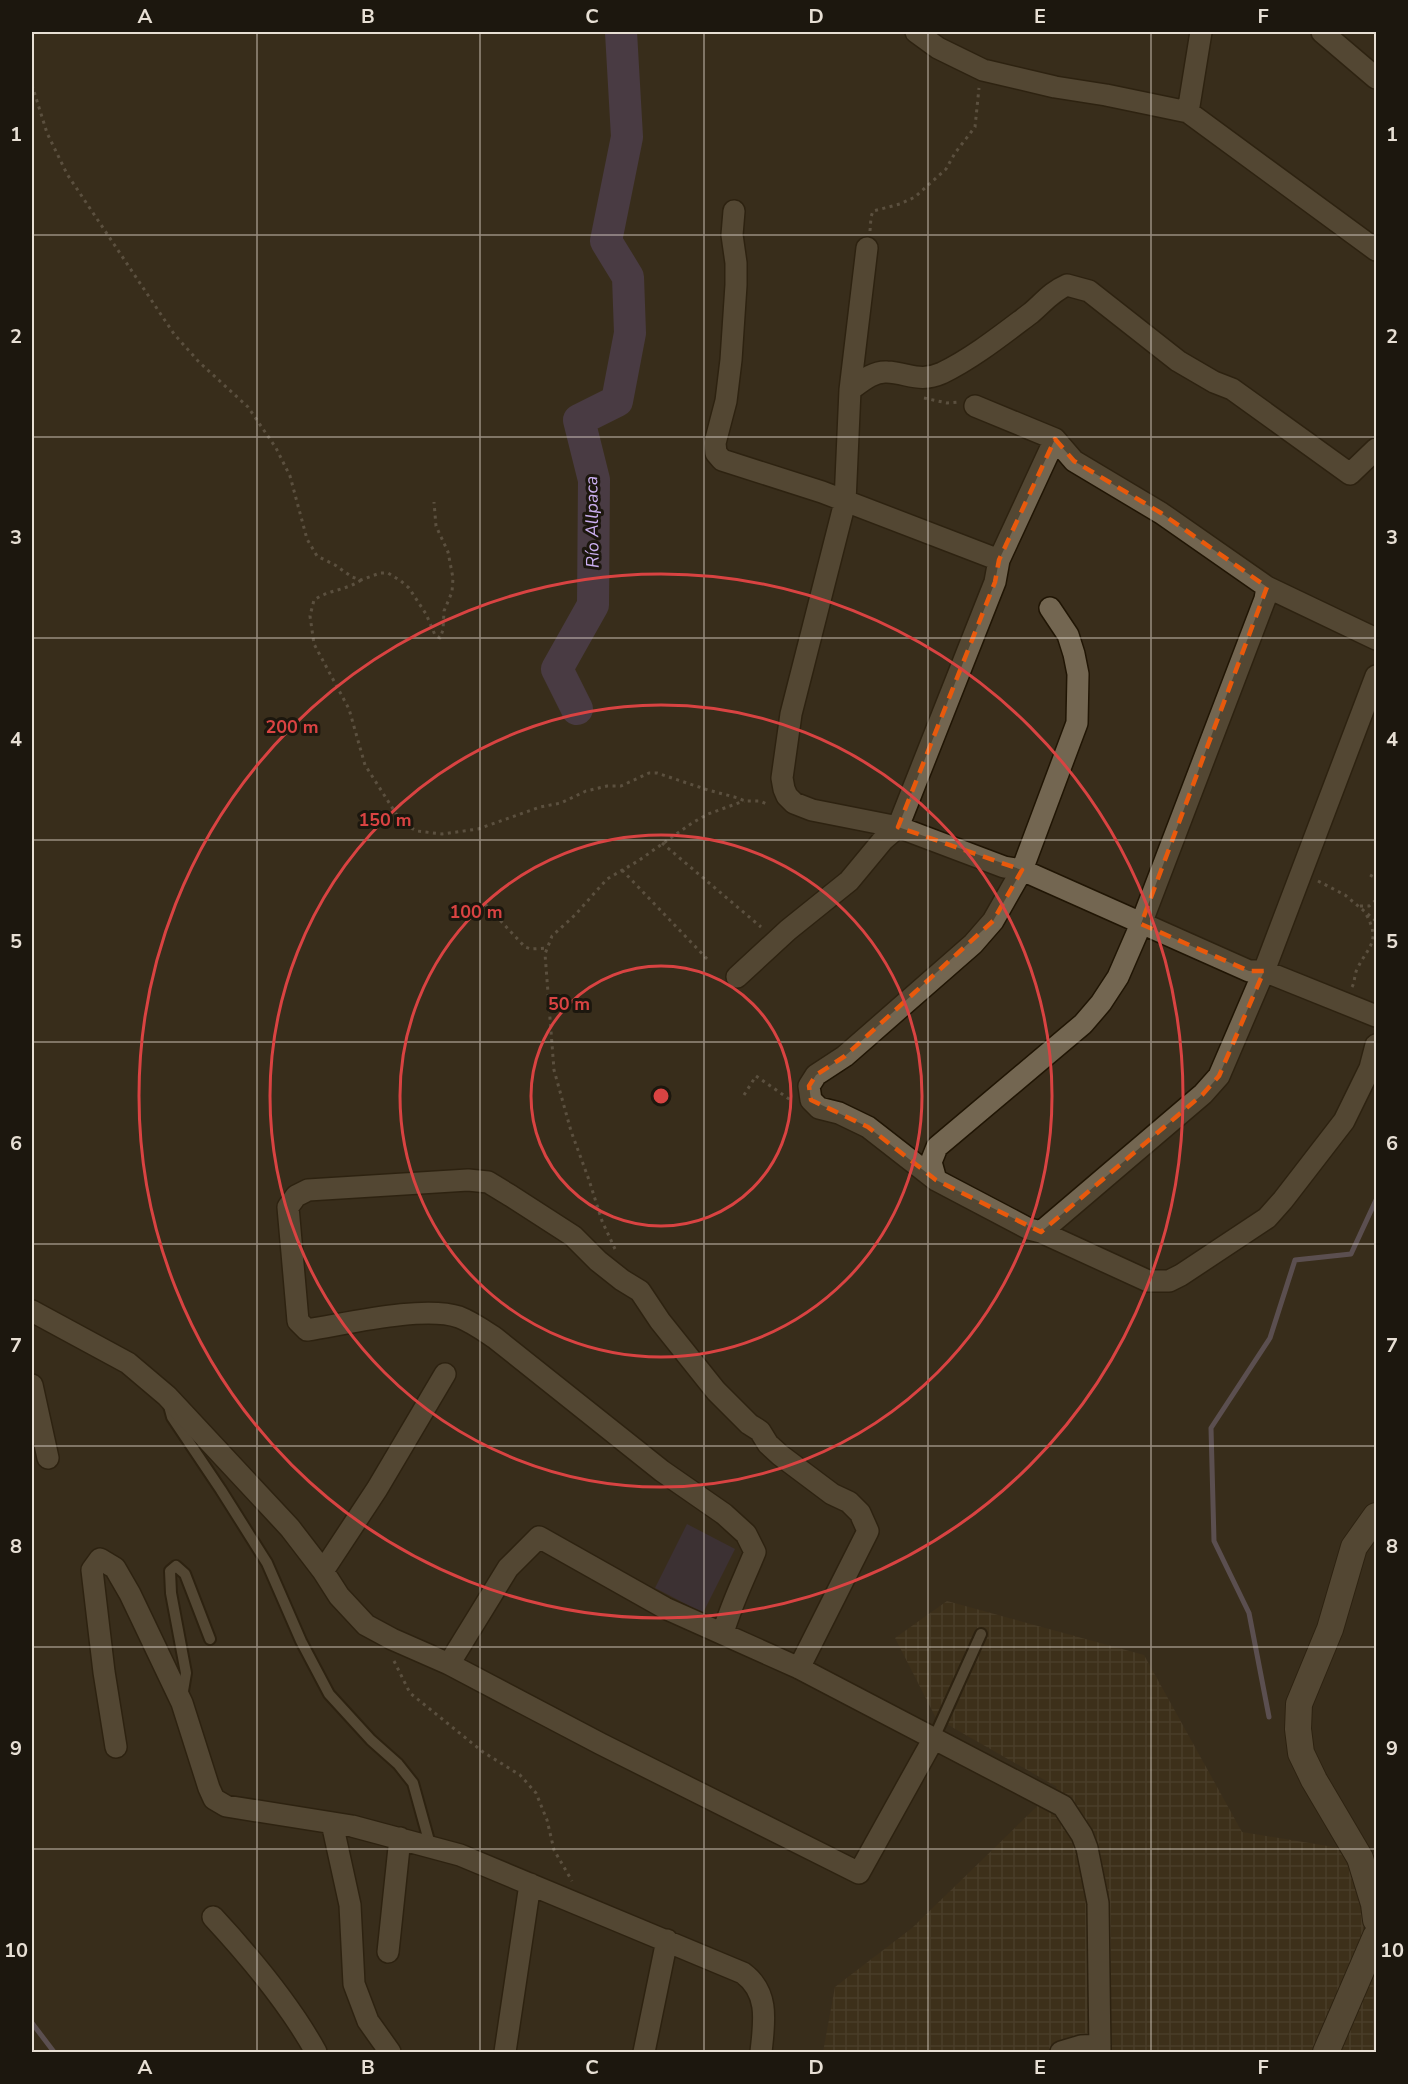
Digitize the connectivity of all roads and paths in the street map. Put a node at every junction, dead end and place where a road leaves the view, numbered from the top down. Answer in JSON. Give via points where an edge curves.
{"nodes":[{"id":1,"x":916,"y":32,"type":"edge"},
{"id":2,"x":1201,"y":32,"type":"edge"},
{"id":3,"x":1322,"y":32,"type":"edge"},
{"id":4,"x":974,"y":67,"type":"junction"},
{"id":5,"x":1377,"y":78,"type":"edge"},
{"id":6,"x":32,"y":86,"type":"edge"},
{"id":7,"x":1188,"y":112,"type":"junction"},
{"id":8,"x":734,"y":211,"type":"dead end"},
{"id":9,"x":867,"y":248,"type":"joint"},
{"id":10,"x":1377,"y":250,"type":"edge"},
{"id":11,"x":850,"y":390,"type":"junction"},
{"id":12,"x":975,"y":406,"type":"dead end"},
{"id":13,"x":1055,"y":439,"type":"junction"},
{"id":14,"x":1377,"y":449,"type":"edge"},
{"id":15,"x":434,"y":502,"type":"dead end"},
{"id":16,"x":844,"y":502,"type":"junction"},
{"id":17,"x":999,"y":560,"type":"junction"},
{"id":18,"x":361,"y":580,"type":"junction"},
{"id":19,"x":1266,"y":587,"type":"junction"},
{"id":20,"x":1050,"y":608,"type":"dead end"},
{"id":21,"x":1377,"y":639,"type":"edge"},
{"id":22,"x":1377,"y":676,"type":"edge"},
{"id":23,"x":745,"y":801,"type":"junction"},
{"id":24,"x":794,"y":803,"type":"junction"},
{"id":25,"x":898,"y":827,"type":"junction"},
{"id":26,"x":662,"y":843,"type":"junction"},
{"id":27,"x":622,"y":870,"type":"junction"},
{"id":28,"x":1022,"y":870,"type":"junction"},
{"id":29,"x":1300,"y":875,"type":"junction"},
{"id":30,"x":1370,"y":875,"type":"dead end"},
{"id":31,"x":1377,"y":878,"type":"edge"},
{"id":32,"x":1377,"y":900,"type":"edge"},
{"id":33,"x":485,"y":904,"type":"dead end"},
{"id":34,"x":1359,"y":905,"type":"junction"},
{"id":35,"x":1366,"y":914,"type":"junction"},
{"id":36,"x":1377,"y":921,"type":"edge"},
{"id":37,"x":1141,"y":924,"type":"junction"},
{"id":38,"x":761,"y":927,"type":"dead end"},
{"id":39,"x":547,"y":948,"type":"junction"},
{"id":40,"x":710,"y":962,"type":"dead end"},
{"id":41,"x":1264,"y":971,"type":"junction"},
{"id":42,"x":737,"y":976,"type":"dead end"},
{"id":43,"x":1325,"y":995,"type":"junction"},
{"id":44,"x":1377,"y":1016,"type":"edge"},
{"id":45,"x":1377,"y":1045,"type":"edge"},
{"id":46,"x":744,"y":1095,"type":"dead end"},
{"id":47,"x":819,"y":1108,"type":"junction"},
{"id":48,"x":936,"y":1180,"type":"junction"},
{"id":49,"x":1041,"y":1232,"type":"junction"},
{"id":50,"x":617,"y":1252,"type":"dead end"},
{"id":51,"x":32,"y":1311,"type":"edge"},
{"id":52,"x":445,"y":1374,"type":"dead end"},
{"id":53,"x":32,"y":1385,"type":"edge"},
{"id":54,"x":167,"y":1396,"type":"junction"},
{"id":55,"x":48,"y":1458,"type":"dead end"},
{"id":56,"x":1377,"y":1516,"type":"edge"},
{"id":57,"x":323,"y":1571,"type":"junction"},
{"id":58,"x":723,"y":1633,"type":"junction"},
{"id":59,"x":981,"y":1634,"type":"dead end"},
{"id":60,"x":210,"y":1639,"type":"dead end"},
{"id":61,"x":392,"y":1639,"type":"junction"},
{"id":62,"x":449,"y":1664,"type":"junction"},
{"id":63,"x":799,"y":1668,"type":"junction"},
{"id":64,"x":182,"y":1703,"type":"junction"},
{"id":65,"x":934,"y":1738,"type":"junction"},
{"id":66,"x":116,"y":1747,"type":"dead end"},
{"id":67,"x":332,"y":1822,"type":"junction"},
{"id":68,"x":400,"y":1838,"type":"junction"},
{"id":69,"x":431,"y":1848,"type":"junction"},
{"id":70,"x":530,"y":1884,"type":"junction"},
{"id":71,"x":586,"y":1907,"type":"junction"},
{"id":72,"x":213,"y":1917,"type":"dead end"},
{"id":73,"x":1377,"y":1920,"type":"edge"},
{"id":74,"x":1377,"y":1936,"type":"edge"},
{"id":75,"x":667,"y":1940,"type":"junction"},
{"id":76,"x":388,"y":1952,"type":"dead end"},
{"id":77,"x":1100,"y":2049,"type":"edge"},
{"id":78,"x":316,"y":2052,"type":"edge"},
{"id":79,"x":390,"y":2052,"type":"edge"},
{"id":80,"x":505,"y":2052,"type":"edge"},
{"id":81,"x":644,"y":2052,"type":"edge"},
{"id":82,"x":761,"y":2052,"type":"edge"},
{"id":83,"x":1061,"y":2052,"type":"edge"},
{"id":84,"x":1326,"y":2052,"type":"edge"}],
"edges":[{"from":1,"to":4,"type":"street"},
{"from":2,"to":7,"type":"street"},
{"from":3,"to":5,"type":"street"},
{"from":4,"to":7,"type":"street"},
{"from":4,"to":9,"type":"path","via":[[972,79],[979,88],[975,127],[946,169],[915,197],[873,211]]},
{"from":6,"to":18,"type":"path","via":[[46,133],[67,174],[174,334],[248,407],[276,448],[290,476],[313,550]]},
{"from":7,"to":10,"type":"street"},
{"from":8,"to":16,"type":"street","via":[[736,285],[731,360],[716,453],[722,460]]},
{"from":9,"to":11,"type":"street"},
{"from":11,"to":14,"type":"street","via":[[868,377],[886,372],[918,379],[940,374],[997,338],[1054,291],[1067,285],[1089,291],[1178,361],[1232,388],[1350,474]]},
{"from":11,"to":16,"type":"street"},
{"from":12,"to":13,"type":"street"},
{"from":13,"to":17,"type":"street"},
{"from":13,"to":19,"type":"street","via":[[1074,461],[1161,513]]},
{"from":15,"to":18,"type":"path","via":[[436,526],[448,552],[453,578],[440,638],[401,581],[388,573]]},
{"from":16,"to":17,"type":"street"},
{"from":16,"to":24,"type":"street","via":[[791,714],[782,778],[787,796]]},
{"from":17,"to":25,"type":"street","via":[[995,582]]},
{"from":18,"to":23,"type":"path","via":[[314,600],[310,616],[314,644],[351,714],[370,775],[402,823],[429,834],[478,829],[561,803],[586,791],[627,784],[649,773]]},
{"from":19,"to":21,"type":"street"},
{"from":19,"to":37,"type":"street","via":[[1265,600]]},
{"from":20,"to":28,"type":"street","via":[[1068,635],[1074,654],[1078,674],[1077,723]]},
{"from":22,"to":29,"type":"street"},
{"from":23,"to":24,"type":"path","via":[[760,801],[780,809],[788,809]]},
{"from":23,"to":26,"type":"path","via":[[708,814]]},
{"from":24,"to":25,"type":"street"},
{"from":25,"to":28,"type":"street","via":[[1004,867]]},
{"from":25,"to":42,"type":"street","via":[[849,881]]},
{"from":26,"to":27,"type":"path"},
{"from":26,"to":38,"type":"path"},
{"from":27,"to":39,"type":"path","via":[[598,887],[552,936]]},
{"from":27,"to":40,"type":"path"},
{"from":28,"to":37,"type":"street"},
{"from":28,"to":47,"type":"street","via":[[993,921],[973,944],[844,1056],[816,1075],[809,1086],[811,1100]]},
{"from":29,"to":34,"type":"path","via":[[1325,883]]},
{"from":29,"to":41,"type":"street"},
{"from":30,"to":31,"type":"path"},
{"from":32,"to":34,"type":"path","via":[[1369,906]]},
{"from":33,"to":39,"type":"path","via":[[525,947]]},
{"from":34,"to":35,"type":"path"},
{"from":35,"to":36,"type":"path"},
{"from":35,"to":43,"type":"path","via":[[1374,941],[1356,972],[1354,986],[1328,987]]},
{"from":37,"to":41,"type":"street","via":[[1250,971]]},
{"from":37,"to":48,"type":"street","via":[[1118,977],[1083,1024],[937,1147],[932,1162]]},
{"from":39,"to":50,"type":"path","via":[[544,966],[554,1070],[602,1221]]},
{"from":41,"to":43,"type":"street"},
{"from":41,"to":49,"type":"street","via":[[1219,1076]]},
{"from":43,"to":44,"type":"street"},
{"from":45,"to":49,"type":"street","via":[[1344,1121],[1283,1200],[1267,1218],[1181,1275],[1168,1281],[1148,1281]]},
{"from":46,"to":47,"type":"path","via":[[756,1076],[790,1100]]},
{"from":47,"to":48,"type":"street","via":[[868,1127]]},
{"from":48,"to":49,"type":"street"},
{"from":51,"to":54,"type":"street","via":[[128,1363]]},
{"from":52,"to":57,"type":"street"},
{"from":53,"to":55,"type":"street"},
{"from":54,"to":57,"type":"street","via":[[290,1528]]},
{"from":54,"to":69,"type":"lane","via":[[172,1417],[267,1563],[329,1694],[413,1783]]},
{"from":56,"to":73,"type":"street","via":[[1354,1547],[1330,1629],[1299,1704],[1298,1729],[1301,1753],[1360,1858]]},
{"from":57,"to":61,"type":"street","via":[[339,1596],[366,1625]]},
{"from":58,"to":62,"type":"street","via":[[665,1608],[539,1537],[508,1568]]},
{"from":58,"to":63,"type":"street"},
{"from":58,"to":63,"type":"street","via":[[755,1552],[746,1534],[495,1338],[457,1317],[415,1313],[307,1330],[302,1326],[298,1320],[288,1207],[296,1196],[309,1190],[488,1182],[573,1236],[598,1262],[640,1291],[722,1397],[780,1455],[849,1502],[860,1513],[868,1531]]},
{"from":59,"to":65,"type":"lane"},
{"from":60,"to":64,"type":"lane","via":[[185,1575],[176,1566],[170,1571],[186,1673]]},
{"from":61,"to":62,"type":"street"},
{"from":61,"to":71,"type":"path","via":[[390,1653],[410,1693],[483,1752],[520,1775],[536,1793],[554,1850]]},
{"from":62,"to":65,"type":"street","via":[[859,1873]]},
{"from":63,"to":65,"type":"street"},
{"from":64,"to":66,"type":"street","via":[[130,1594],[115,1568],[100,1559],[92,1570]]},
{"from":64,"to":67,"type":"street","via":[[214,1799],[226,1806]]},
{"from":65,"to":77,"type":"street","via":[[1063,1806],[1082,1835],[1098,1904]]},
{"from":67,"to":68,"type":"street"},
{"from":67,"to":79,"type":"street","via":[[350,1905],[354,1984],[368,2021]]},
{"from":68,"to":69,"type":"street"},
{"from":68,"to":76,"type":"street"},
{"from":69,"to":70,"type":"street","via":[[460,1855]]},
{"from":70,"to":71,"type":"street"},
{"from":70,"to":80,"type":"street"},
{"from":71,"to":75,"type":"street"},
{"from":72,"to":78,"type":"street","via":[[248,1956]]},
{"from":74,"to":84,"type":"street"},
{"from":75,"to":81,"type":"street"},
{"from":75,"to":82,"type":"street","via":[[752,1979],[762,1998],[765,2016]]},
{"from":77,"to":83,"type":"street","via":[[1081,2046]]}]}
